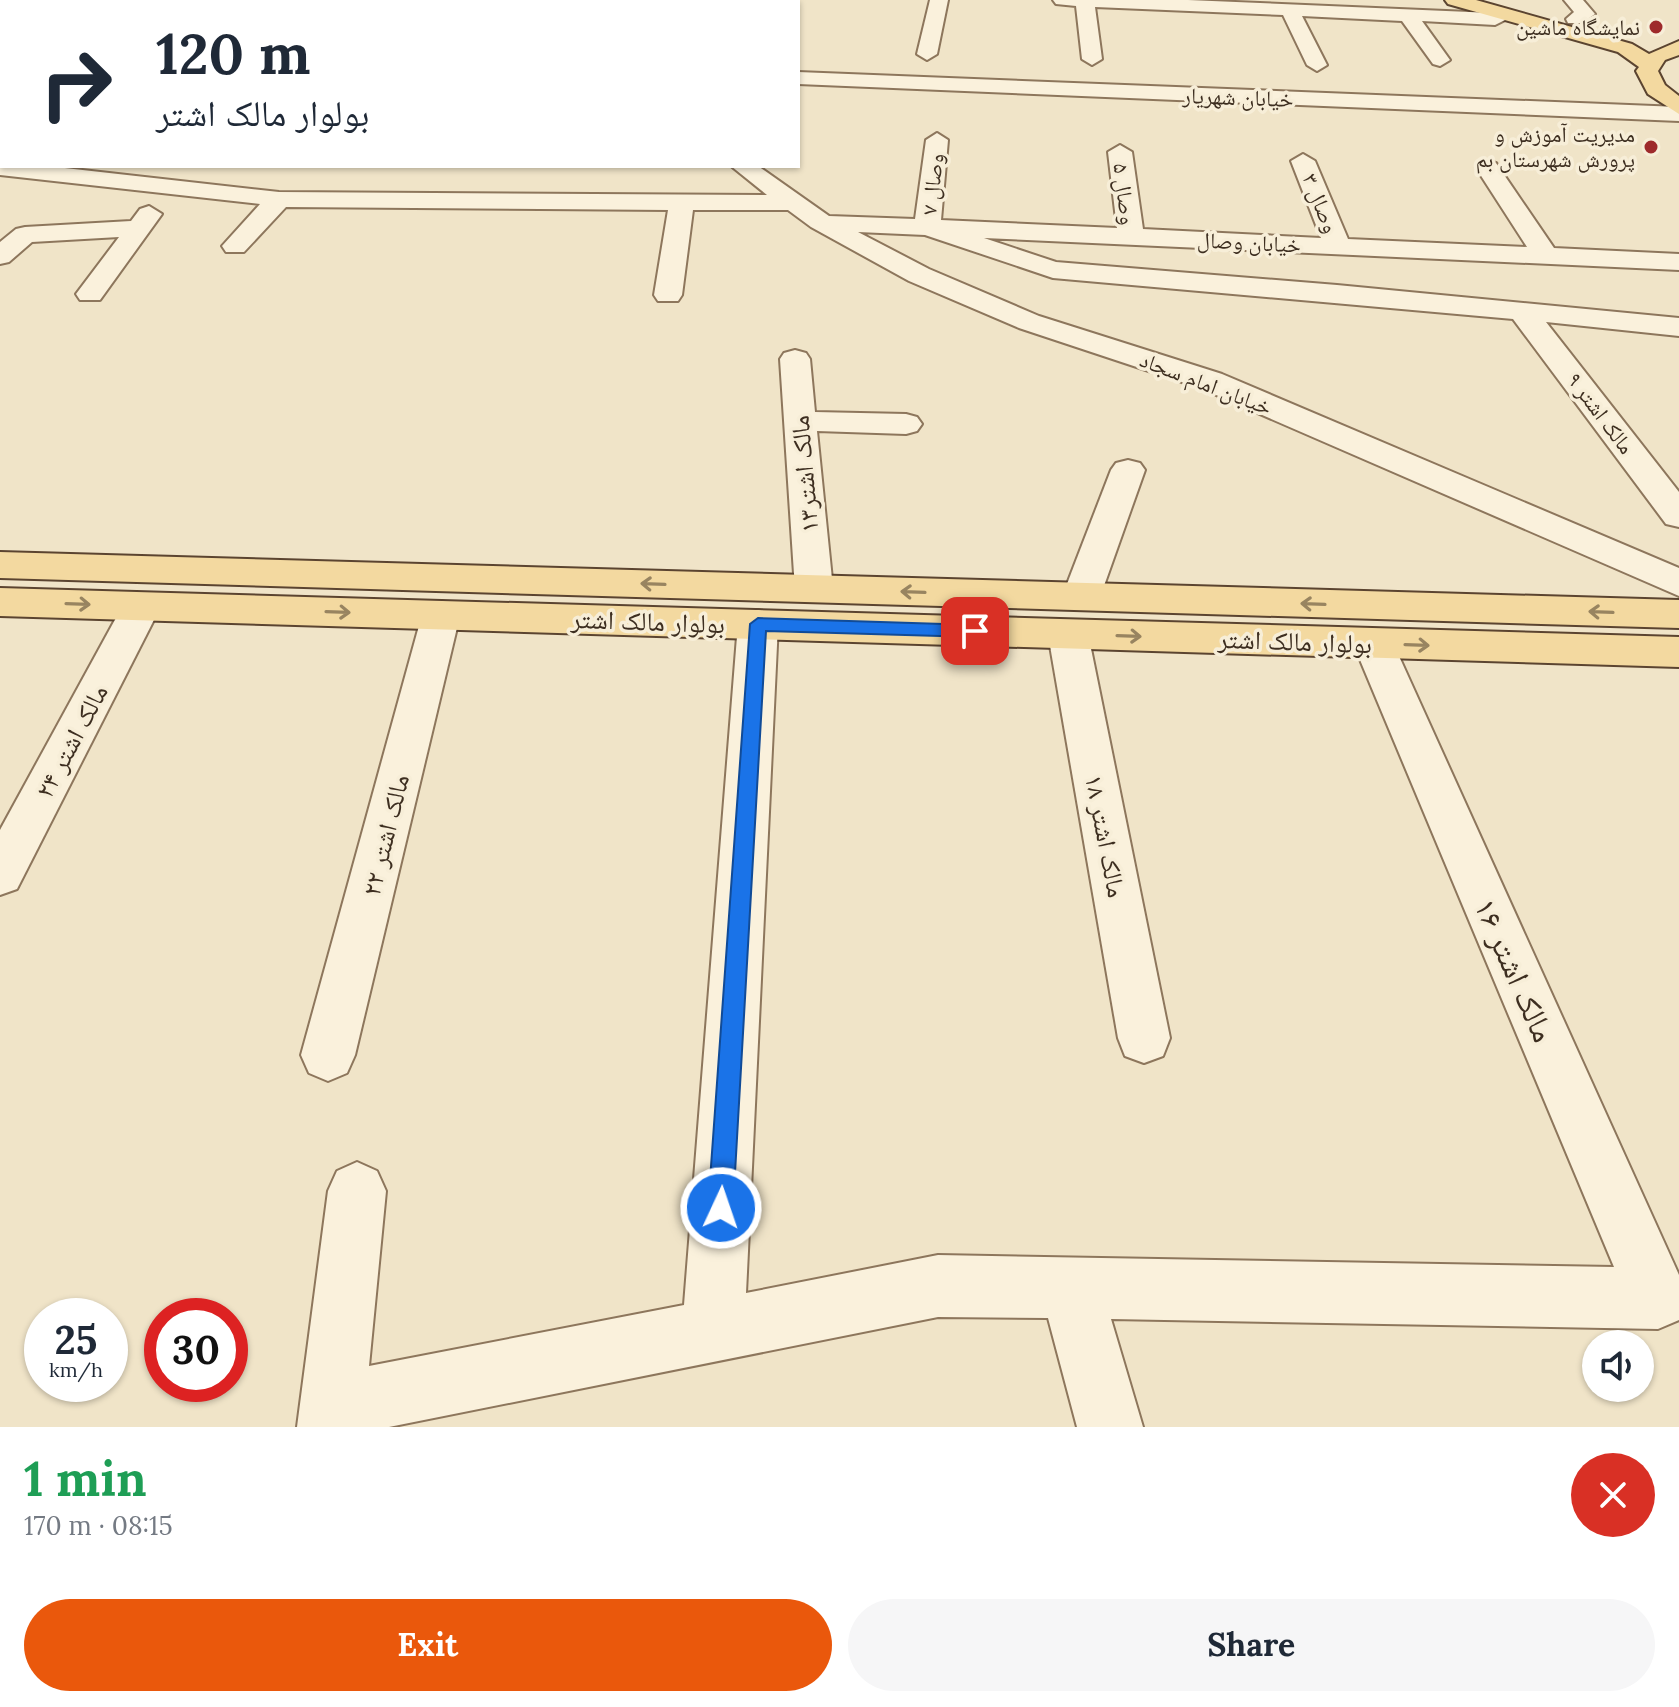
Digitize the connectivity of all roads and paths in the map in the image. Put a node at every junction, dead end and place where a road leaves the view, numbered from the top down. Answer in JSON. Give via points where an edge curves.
{"nodes":[{"id":1,"x":939,"y":0,"type":"edge"},
{"id":2,"x":1062,"y":0,"type":"edge"},
{"id":3,"x":1455,"y":0,"type":"edge"},
{"id":4,"x":1085,"y":1,"type":"edge"},
{"id":5,"x":1110,"y":1,"type":"edge"},
{"id":6,"x":1506,"y":7,"type":"edge"},
{"id":7,"x":1290,"y":10,"type":"junction"},
{"id":8,"x":1574,"y":10,"type":"edge"},
{"id":9,"x":1408,"y":15,"type":"junction"},
{"id":10,"x":1679,"y":45,"type":"edge"},
{"id":11,"x":927,"y":54,"type":"dead end"},
{"id":12,"x":1092,"y":59,"type":"dead end"},
{"id":13,"x":1440,"y":60,"type":"dead end"},
{"id":14,"x":1649,"y":64,"type":"junction"},
{"id":15,"x":1317,"y":65,"type":"dead end"},
{"id":16,"x":800,"y":78,"type":"edge"},
{"id":17,"x":1679,"y":107,"type":"edge"},
{"id":18,"x":1679,"y":114,"type":"edge"},
{"id":19,"x":937,"y":140,"type":"dead end"},
{"id":20,"x":1120,"y":152,"type":"dead end"},
{"id":21,"x":1303,"y":161,"type":"dead end"},
{"id":22,"x":0,"y":168,"type":"edge"},
{"id":23,"x":746,"y":168,"type":"edge"},
{"id":24,"x":1488,"y":168,"type":"dead end"},
{"id":25,"x":168,"y":187,"type":"junction"},
{"id":26,"x":279,"y":199,"type":"junction"},
{"id":27,"x":682,"y":202,"type":"junction"},
{"id":28,"x":792,"y":203,"type":"junction"},
{"id":29,"x":820,"y":222,"type":"junction"},
{"id":30,"x":927,"y":227,"type":"junction"},
{"id":31,"x":138,"y":228,"type":"junction"},
{"id":32,"x":1120,"y":236,"type":"junction"},
{"id":33,"x":235,"y":246,"type":"dead end"},
{"id":34,"x":1328,"y":246,"type":"junction"},
{"id":35,"x":0,"y":256,"type":"edge"},
{"id":36,"x":1679,"y":262,"type":"edge"},
{"id":37,"x":1544,"y":270,"type":"junction"},
{"id":38,"x":1114,"y":275,"type":"junction"},
{"id":39,"x":1337,"y":293,"type":"junction"},
{"id":40,"x":90,"y":294,"type":"dead end"},
{"id":41,"x":668,"y":295,"type":"dead end"},
{"id":42,"x":1522,"y":311,"type":"junction"},
{"id":43,"x":1574,"y":316,"type":"junction"},
{"id":44,"x":1679,"y":327,"type":"edge"},
{"id":45,"x":795,"y":359,"type":"dead end"},
{"id":46,"x":800,"y":421,"type":"junction"},
{"id":47,"x":906,"y":424,"type":"dead end"},
{"id":48,"x":1128,"y":470,"type":"dead end"},
{"id":49,"x":1679,"y":516,"type":"edge"},
{"id":50,"x":0,"y":565,"type":"edge"},
{"id":51,"x":1679,"y":583,"type":"edge"},
{"id":52,"x":814,"y":589,"type":"junction"},
{"id":53,"x":604,"y":601,"type":"junction"},
{"id":54,"x":0,"y":602,"type":"edge"},
{"id":55,"x":142,"y":606,"type":"junction"},
{"id":56,"x":1546,"y":610,"type":"junction"},
{"id":57,"x":1679,"y":614,"type":"edge"},
{"id":58,"x":441,"y":615,"type":"junction"},
{"id":59,"x":1074,"y":615,"type":"junction"},
{"id":60,"x":758,"y":624,"type":"junction"},
{"id":61,"x":1373,"y":643,"type":"junction"},
{"id":62,"x":1568,"y":649,"type":"junction"},
{"id":63,"x":1679,"y":652,"type":"edge"},
{"id":64,"x":0,"y":875,"type":"edge"},
{"id":65,"x":1144,"y":1038,"type":"dead end"},
{"id":66,"x":328,"y":1055,"type":"dead end"},
{"id":67,"x":357,"y":1191,"type":"dead end"},
{"id":68,"x":1071,"y":1288,"type":"junction"},
{"id":69,"x":713,"y":1331,"type":"junction"},
{"id":70,"x":331,"y":1417,"type":"edge"},
{"id":71,"x":1110,"y":1427,"type":"edge"}],
"edges":[{"from":1,"to":11,"type":"street"},
{"from":2,"to":4,"type":"street"},
{"from":3,"to":6,"type":"main road"},
{"from":4,"to":5,"type":"street"},
{"from":4,"to":12,"type":"street"},
{"from":5,"to":7,"type":"street"},
{"from":6,"to":8,"type":"main road"},
{"from":6,"to":9,"type":"street","via":[[1495,19]]},
{"from":6,"to":14,"type":"main road","via":[[1625,48]]},
{"from":7,"to":9,"type":"street"},
{"from":7,"to":15,"type":"street"},
{"from":8,"to":10,"type":"main road","via":[[1646,39]]},
{"from":9,"to":13,"type":"street"},
{"from":10,"to":14,"type":"main road"},
{"from":14,"to":17,"type":"main road","via":[[1652,85]]},
{"from":16,"to":18,"type":"street","name":"خیابان شهریار"},
{"from":19,"to":30,"type":"street","name":"وصال ۷"},
{"from":20,"to":32,"type":"street","name":"وصال ۵"},
{"from":21,"to":34,"type":"street","name":"وصال ۳"},
{"from":22,"to":25,"type":"street"},
{"from":23,"to":28,"type":"street","name":"خیابان امام سجاد"},
{"from":24,"to":37,"type":"street"},
{"from":25,"to":26,"type":"street"},
{"from":25,"to":31,"type":"street"},
{"from":26,"to":27,"type":"street"},
{"from":26,"to":33,"type":"street"},
{"from":27,"to":28,"type":"street"},
{"from":27,"to":41,"type":"street"},
{"from":28,"to":29,"type":"street","name":"خیابان امام سجاد"},
{"from":29,"to":30,"type":"street","name":"خیابان وصال"},
{"from":29,"to":51,"type":"street","name":"خیابان امام سجاد","via":[[919,275],[1029,322],[1211,381]]},
{"from":30,"to":32,"type":"street","name":"خیابان وصال"},
{"from":30,"to":38,"type":"street","via":[[1053,270]]},
{"from":31,"to":35,"type":"street","via":[[25,235]]},
{"from":31,"to":40,"type":"street"},
{"from":32,"to":34,"type":"street","name":"خیابان وصال"},
{"from":32,"to":38,"type":"street","name":"وصال ۵"},
{"from":34,"to":37,"type":"street","name":"خیابان وصال"},
{"from":34,"to":39,"type":"street","name":"وصال ۳"},
{"from":36,"to":37,"type":"street","name":"خیابان وصال"},
{"from":37,"to":43,"type":"street"},
{"from":38,"to":39,"type":"street"},
{"from":39,"to":42,"type":"street"},
{"from":42,"to":43,"type":"street"},
{"from":42,"to":49,"type":"street","name":"مالک اشتر ۹"},
{"from":43,"to":44,"type":"street"},
{"from":45,"to":46,"type":"street","name":"مالک اشتر۱۳"},
{"from":46,"to":47,"type":"street"},
{"from":46,"to":52,"type":"street","name":"مالک اشتر۱۳"},
{"from":48,"to":59,"type":"street"},
{"from":50,"to":53,"type":"main road","name":"بولوار مالک اشتر"},
{"from":52,"to":53,"type":"main road","name":"بولوار مالک اشتر","one_way":true},
{"from":59,"to":52,"type":"main road","name":"بولوار مالک اشتر","one_way":true},
{"from":53,"to":58,"type":"main road","name":"بولوار مالک اشتر"},
{"from":53,"to":60,"type":"main road","name":"بولوار مالک اشتر"},
{"from":54,"to":55,"type":"main road","name":"بولوار مالک اشتر","one_way":true},
{"from":55,"to":58,"type":"main road","name":"بولوار مالک اشتر","one_way":true},
{"from":55,"to":64,"type":"street","name":"مالک اشتر ۲۴"},
{"from":57,"to":56,"type":"main road","name":"بولوار مالک اشتر","one_way":true},
{"from":56,"to":59,"type":"main road","name":"بولوار مالک اشتر","one_way":true},
{"from":56,"to":62,"type":"main road"},
{"from":58,"to":66,"type":"street","name":"مالک اشتر ۲۲"},
{"from":59,"to":60,"type":"main road","name":"بولوار مالک اشتر"},
{"from":59,"to":61,"type":"main road","name":"بولوار مالک اشتر","one_way":true},
{"from":59,"to":65,"type":"street","name":"مالک اشتر ۱۸"},
{"from":60,"to":69,"type":"street"},
{"from":61,"to":62,"type":"main road","name":"بولوار مالک اشتر","one_way":true},
{"from":61,"to":68,"type":"street","name":"مالک اشتر ۱۶","via":[[1658,1298]]},
{"from":62,"to":63,"type":"main road","name":"بولوار مالک اشتر"},
{"from":67,"to":70,"type":"street"},
{"from":68,"to":69,"type":"street","via":[[938,1286]]},
{"from":68,"to":71,"type":"street"},
{"from":69,"to":70,"type":"street"}]}
